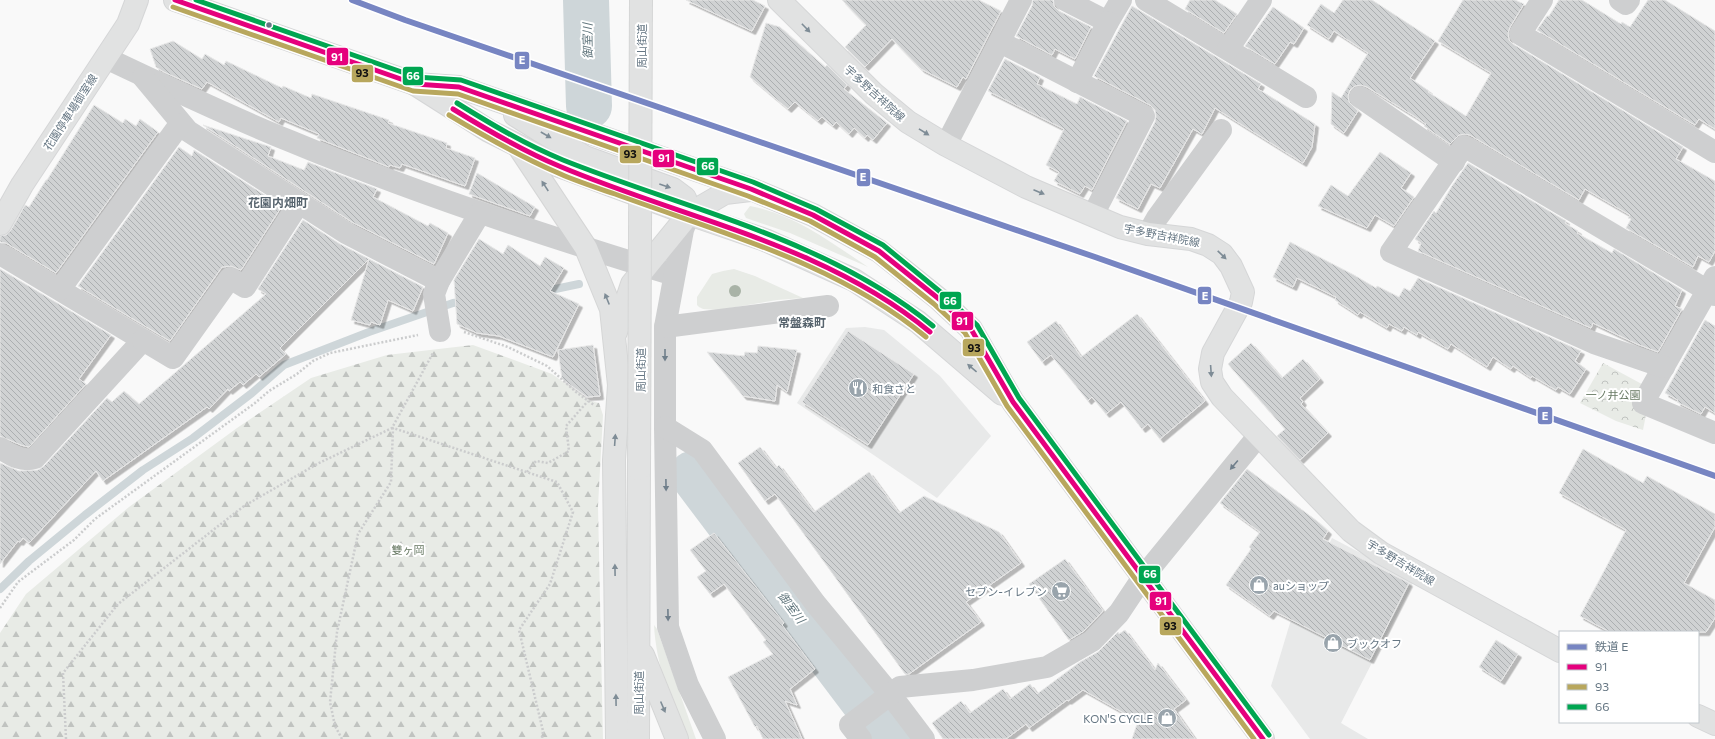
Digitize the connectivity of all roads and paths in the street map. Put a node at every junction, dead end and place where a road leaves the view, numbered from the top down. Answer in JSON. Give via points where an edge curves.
{"nodes":[{"id":1,"x":137,"y":0,"type":"edge"},
{"id":2,"x":175,"y":0,"type":"edge"},
{"id":3,"x":641,"y":0,"type":"edge"},
{"id":4,"x":779,"y":0,"type":"edge"},
{"id":5,"x":1021,"y":0,"type":"edge"},
{"id":6,"x":1065,"y":0,"type":"edge"},
{"id":7,"x":1121,"y":0,"type":"edge"},
{"id":8,"x":1146,"y":0,"type":"edge"},
{"id":9,"x":1261,"y":0,"type":"edge"},
{"id":10,"x":1620,"y":0,"type":"edge"},
{"id":11,"x":1629,"y":0,"type":"edge"},
{"id":12,"x":1539,"y":1,"type":"edge"},
{"id":13,"x":1108,"y":22,"type":"junction"},
{"id":14,"x":1000,"y":42,"type":"junction"},
{"id":15,"x":1228,"y":49,"type":"junction"},
{"id":16,"x":106,"y":58,"type":"junction"},
{"id":17,"x":140,"y":74,"type":"junction"},
{"id":18,"x":1077,"y":82,"type":"junction"},
{"id":19,"x":414,"y":84,"type":"junction"},
{"id":20,"x":1306,"y":97,"type":"dead end"},
{"id":21,"x":1360,"y":97,"type":"dead end"},
{"id":22,"x":490,"y":98,"type":"junction"},
{"id":23,"x":180,"y":124,"type":"junction"},
{"id":24,"x":1220,"y":130,"type":"dead end"},
{"id":25,"x":946,"y":145,"type":"junction"},
{"id":26,"x":519,"y":147,"type":"junction"},
{"id":27,"x":1715,"y":152,"type":"edge"},
{"id":28,"x":1454,"y":162,"type":"junction"},
{"id":29,"x":751,"y":190,"type":"junction"},
{"id":30,"x":300,"y":203,"type":"junction"},
{"id":31,"x":480,"y":213,"type":"junction"},
{"id":32,"x":689,"y":214,"type":"junction"},
{"id":33,"x":1093,"y":215,"type":"junction"},
{"id":34,"x":0,"y":224,"type":"edge"},
{"id":35,"x":1148,"y":234,"type":"junction"},
{"id":36,"x":586,"y":248,"type":"junction"},
{"id":37,"x":0,"y":254,"type":"edge"},
{"id":38,"x":646,"y":266,"type":"junction"},
{"id":39,"x":674,"y":275,"type":"junction"},
{"id":40,"x":439,"y":281,"type":"junction"},
{"id":41,"x":1712,"y":288,"type":"edge"},
{"id":42,"x":60,"y":289,"type":"junction"},
{"id":43,"x":828,"y":306,"type":"dead end"},
{"id":44,"x":438,"y":326,"type":"junction"},
{"id":45,"x":665,"y":327,"type":"junction"},
{"id":46,"x":614,"y":337,"type":"junction"},
{"id":47,"x":143,"y":340,"type":"junction"},
{"id":48,"x":1664,"y":367,"type":"junction"},
{"id":49,"x":588,"y":401,"type":"junction"},
{"id":50,"x":1013,"y":402,"type":"junction"},
{"id":51,"x":599,"y":406,"type":"dead end"},
{"id":52,"x":665,"y":427,"type":"junction"},
{"id":53,"x":1715,"y":433,"type":"edge"},
{"id":54,"x":1258,"y":435,"type":"junction"},
{"id":55,"x":0,"y":448,"type":"edge"},
{"id":56,"x":527,"y":472,"type":"junction"},
{"id":57,"x":1143,"y":577,"type":"junction"},
{"id":58,"x":0,"y":608,"type":"edge"},
{"id":59,"x":638,"y":645,"type":"junction"},
{"id":60,"x":1559,"y":650,"type":"edge"},
{"id":61,"x":886,"y":697,"type":"junction"},
{"id":62,"x":1699,"y":716,"type":"edge"},
{"id":63,"x":1715,"y":724,"type":"edge"},
{"id":64,"x":859,"y":730,"type":"edge"},
{"id":65,"x":66,"y":739,"type":"edge"},
{"id":66,"x":342,"y":739,"type":"edge"},
{"id":67,"x":542,"y":739,"type":"edge"},
{"id":68,"x":617,"y":739,"type":"edge"},
{"id":69,"x":638,"y":739,"type":"edge"},
{"id":70,"x":677,"y":739,"type":"edge"},
{"id":71,"x":715,"y":739,"type":"edge"},
{"id":72,"x":924,"y":739,"type":"edge"},
{"id":73,"x":1263,"y":739,"type":"edge"}],
"edges":[{"from":1,"to":16,"type":"main road","name":"花園停車場御室線","via":[[128,24]]},
{"from":2,"to":19,"type":"main road"},
{"from":3,"to":59,"type":"main road","name":"周山街道","bridge":true},
{"from":4,"to":25,"type":"main road","name":"宇多野吉祥院線","one_way":true,"via":[[874,94],[908,122]]},
{"from":5,"to":14,"type":"street"},
{"from":6,"to":13,"type":"street"},
{"from":7,"to":13,"type":"street"},
{"from":8,"to":15,"type":"street"},
{"from":9,"to":15,"type":"street"},
{"from":10,"to":11,"type":"street","via":[[1626,4]]},
{"from":12,"to":27,"type":"street","via":[[1520,34]]},
{"from":13,"to":18,"type":"street"},
{"from":14,"to":18,"type":"street"},
{"from":14,"to":25,"type":"street"},
{"from":15,"to":20,"type":"street"},
{"from":16,"to":17,"type":"street"},
{"from":16,"to":34,"type":"main road","name":"花園停車場御室線","via":[[22,184]]},
{"from":17,"to":23,"type":"street"},
{"from":17,"to":31,"type":"street","via":[[290,142]]},
{"from":18,"to":33,"type":"street","via":[[1144,116]]},
{"from":19,"to":22,"type":"main road","via":[[459,87]]},
{"from":19,"to":26,"type":"main road"},
{"from":21,"to":28,"type":"street"},
{"from":22,"to":29,"type":"main road"},
{"from":22,"to":32,"type":"main road","one_way":true,"via":[[585,157],[673,189],[685,198]]},
{"from":23,"to":30,"type":"street","via":[[188,132]]},
{"from":23,"to":42,"type":"street"},
{"from":24,"to":35,"type":"street"},
{"from":25,"to":33,"type":"main road","name":"宇多野吉祥院線","one_way":true,"via":[[1026,187]]},
{"from":26,"to":32,"type":"main road","via":[[560,166]]},
{"from":36,"to":26,"type":"main road","one_way":true},
{"from":28,"to":41,"type":"street","via":[[1464,146]]},
{"from":28,"to":48,"type":"street","via":[[1392,252],[1594,343]]},
{"from":29,"to":32,"type":"main road","via":[[725,194]]},
{"from":29,"to":50,"type":"main road","via":[[813,215],[878,251],[939,299],[972,329]]},
{"from":30,"to":40,"type":"street","via":[[346,233]]},
{"from":30,"to":47,"type":"street","via":[[245,287],[230,278],[173,358]]},
{"from":31,"to":36,"type":"street"},
{"from":31,"to":40,"type":"street"},
{"from":32,"to":38,"type":"main road"},
{"from":32,"to":39,"type":"street","via":[[683,230]]},
{"from":50,"to":32,"type":"main road","one_way":true,"via":[[918,322],[854,280],[765,240]]},
{"from":33,"to":35,"type":"main road","name":"宇多野吉祥院線","via":[[1120,227]]},
{"from":35,"to":54,"type":"main road","name":"宇多野吉祥院線","one_way":true,"via":[[1190,239],[1208,245],[1222,254],[1231,266],[1243,292],[1241,302],[1213,353],[1210,369],[1212,382],[1222,397]]},
{"from":36,"to":38,"type":"street"},
{"from":46,"to":36,"type":"main road","one_way":true,"via":[[611,309]]},
{"from":37,"to":42,"type":"street"},
{"from":38,"to":39,"type":"street"},
{"from":38,"to":46,"type":"main road","via":[[632,284]]},
{"from":39,"to":45,"type":"street"},
{"from":40,"to":44,"type":"street","via":[[434,294]]},
{"from":41,"to":48,"type":"street"},
{"from":42,"to":47,"type":"street"},
{"from":43,"to":45,"type":"street"},
{"from":44,"to":49,"type":"path","via":[[508,347],[547,366]]},
{"from":44,"to":58,"type":"path","via":[[330,352],[313,361],[95,519],[74,540],[18,582]]},
{"from":44,"to":65,"type":"path","via":[[392,428],[317,464],[244,506],[118,604],[63,673]]},
{"from":45,"to":52,"type":"street","one_way":true},
{"from":68,"to":46,"type":"main road","one_way":true,"via":[[614,460],[619,385]]},
{"from":47,"to":55,"type":"street","via":[[35,458],[16,458]]},
{"from":48,"to":53,"type":"street","via":[[1643,403]]},
{"from":49,"to":51,"type":"path","via":[[594,406]]},
{"from":49,"to":56,"type":"path","via":[[566,426],[569,451],[548,463],[536,461]]},
{"from":50,"to":57,"type":"main road"},
{"from":52,"to":61,"type":"street","via":[[702,450]]},
{"from":52,"to":71,"type":"street","one_way":true,"via":[[668,627],[688,685]]},
{"from":54,"to":57,"type":"street","one_way":true},
{"from":54,"to":60,"type":"main road","name":"宇多野吉祥院線","via":[[1351,531],[1381,553]]},
{"from":56,"to":66,"type":"path","via":[[393,428],[391,482],[358,534],[337,632],[330,702],[335,726]]},
{"from":56,"to":67,"type":"path","via":[[557,482],[573,512],[550,584],[519,630]]},
{"from":57,"to":61,"type":"street","via":[[1119,613],[1092,641],[1047,667],[973,680],[900,687]]},
{"from":57,"to":73,"type":"main road"},
{"from":59,"to":69,"type":"main road","name":"周山街道"},
{"from":59,"to":70,"type":"main road","one_way":true},
{"from":61,"to":64,"type":"street"},
{"from":61,"to":72,"type":"street"},
{"from":62,"to":63,"type":"main road"}]}
